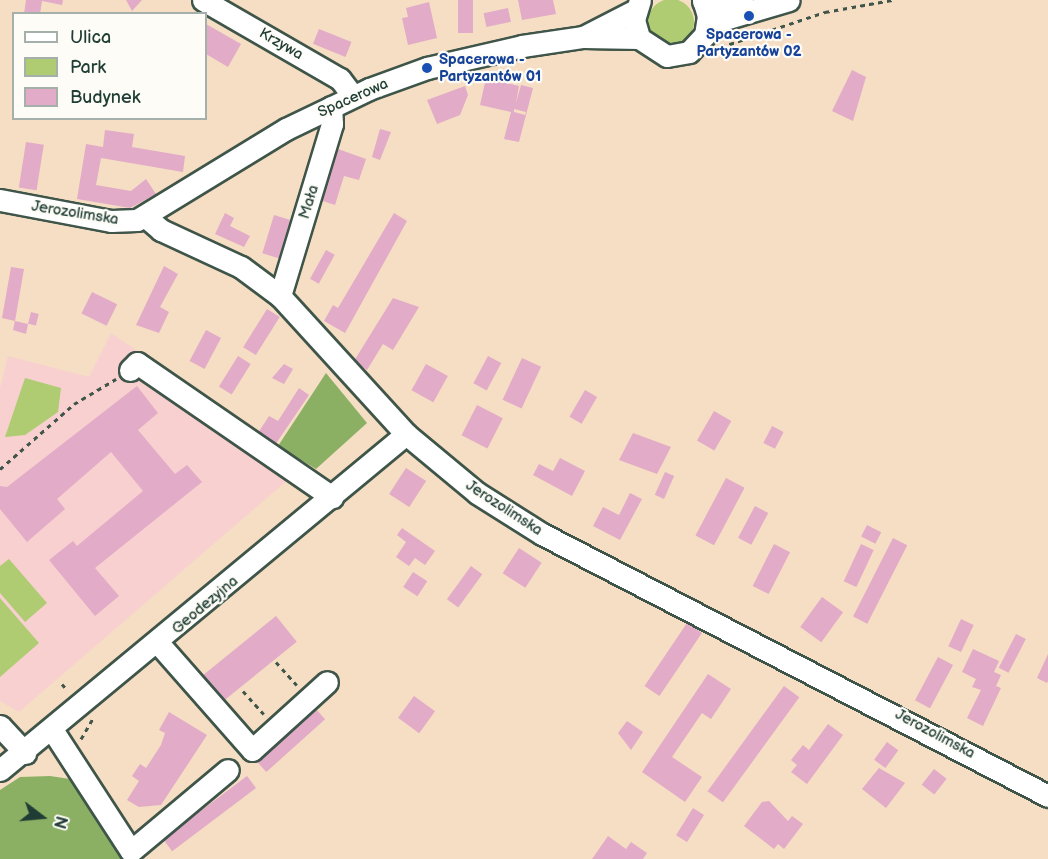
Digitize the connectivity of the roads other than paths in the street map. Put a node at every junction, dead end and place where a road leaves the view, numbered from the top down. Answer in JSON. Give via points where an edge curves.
{"nodes":[{"id":1,"x":203,"y":0,"type":"edge"},
{"id":2,"x":703,"y":0,"type":"edge"},
{"id":3,"x":742,"y":0,"type":"edge"},
{"id":4,"x":789,"y":0,"type":"edge"},
{"id":5,"x":638,"y":5,"type":"edge"},
{"id":6,"x":708,"y":24,"type":"junction"},
{"id":7,"x":583,"y":37,"type":"junction"},
{"id":8,"x":639,"y":38,"type":"junction"},
{"id":9,"x":353,"y":96,"type":"junction"},
{"id":10,"x":331,"y":107,"type":"junction"},
{"id":11,"x":0,"y":200,"type":"edge"},
{"id":12,"x":146,"y":217,"type":"junction"},
{"id":13,"x":280,"y":296,"type":"junction"},
{"id":14,"x":130,"y":370,"type":"road end"},
{"id":15,"x":406,"y":434,"type":"junction"},
{"id":16,"x":332,"y":497,"type":"junction"},
{"id":17,"x":159,"y":644,"type":"junction"},
{"id":18,"x":327,"y":682,"type":"dead end"},
{"id":19,"x":0,"y":726,"type":"edge"},
{"id":20,"x":53,"y":731,"type":"junction"},
{"id":21,"x":25,"y":753,"type":"junction"},
{"id":22,"x":0,"y":770,"type":"edge"},
{"id":23,"x":228,"y":770,"type":"dead end"},
{"id":24,"x":1048,"y":796,"type":"edge"}],
"edges":[{"from":1,"to":9,"type":"street","name":"Krzywa","via":[[340,79]]},
{"from":2,"to":3,"type":"street"},
{"from":2,"to":6,"type":"street"},
{"from":4,"to":6,"type":"street"},
{"from":5,"to":7,"type":"street","name":"Spacerowa"},
{"from":5,"to":8,"type":"street"},
{"from":6,"to":8,"type":"street","via":[[698,45],[678,56],[656,53]]},
{"from":7,"to":8,"type":"street","name":"Spacerowa"},
{"from":7,"to":9,"type":"street","name":"Spacerowa","via":[[427,68]]},
{"from":9,"to":10,"type":"street","name":"Spacerowa"},
{"from":10,"to":12,"type":"street","name":"Spacerowa","via":[[236,158]]},
{"from":10,"to":13,"type":"street","name":"Mała","via":[[332,124]]},
{"from":11,"to":12,"type":"street","name":"Jerozolimska","via":[[111,221]]},
{"from":12,"to":13,"type":"street","name":"Jerozolimska","via":[[161,230],[241,267]]},
{"from":13,"to":15,"type":"street","name":"Jerozolimska"},
{"from":14,"to":16,"type":"street","via":[[137,363]]},
{"from":15,"to":16,"type":"street","name":"Geodezyjna"},
{"from":15,"to":24,"type":"street","name":"Jerozolimska","via":[[477,493],[542,534]]},
{"from":16,"to":17,"type":"street","name":"Geodezyjna"},
{"from":17,"to":18,"type":"street","via":[[252,750]]},
{"from":17,"to":20,"type":"street","name":"Geodezyjna"},
{"from":19,"to":21,"type":"street"},
{"from":20,"to":21,"type":"street","name":"Geodezyjna"},
{"from":20,"to":23,"type":"street","via":[[130,851]]},
{"from":21,"to":22,"type":"street","name":"Geodezyjna"}]}
